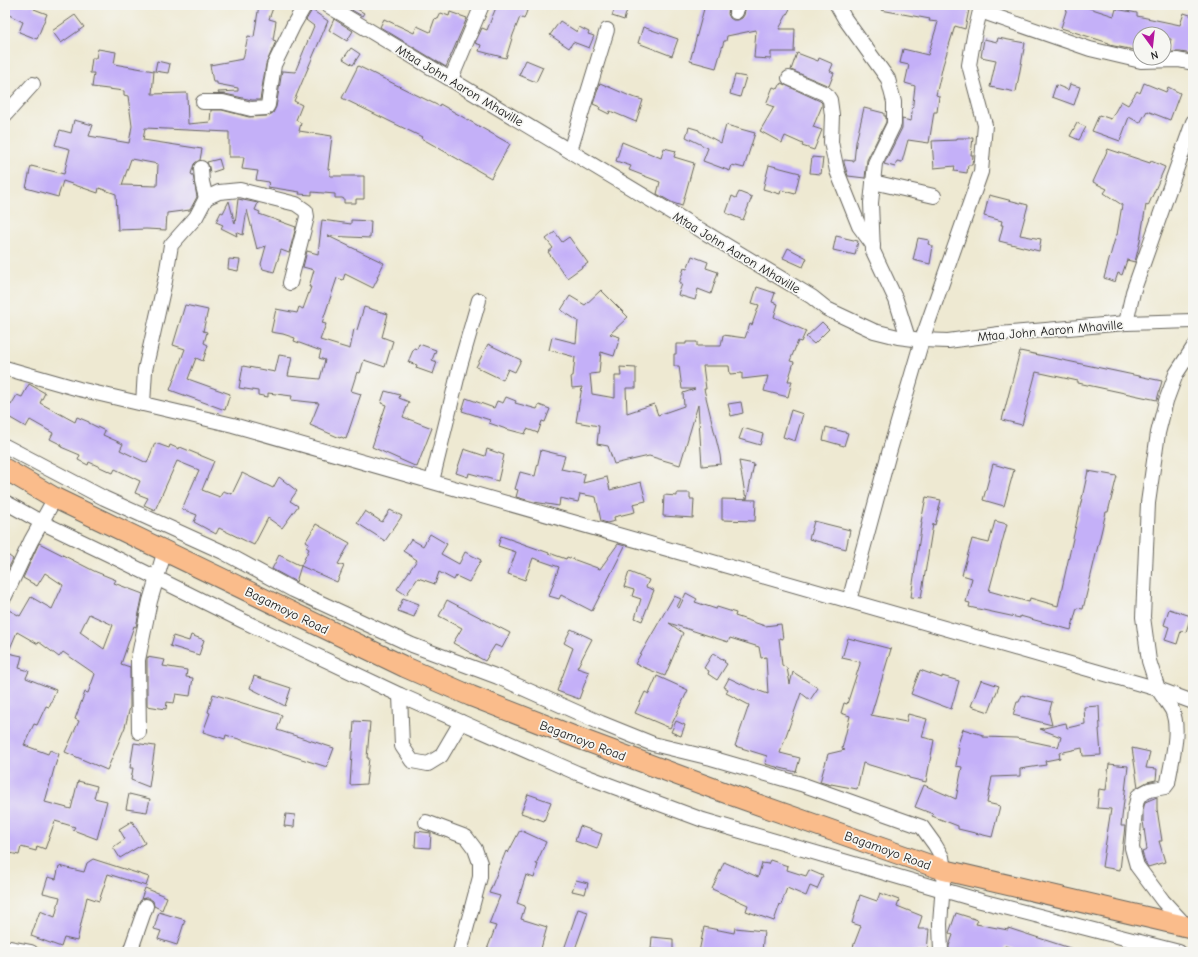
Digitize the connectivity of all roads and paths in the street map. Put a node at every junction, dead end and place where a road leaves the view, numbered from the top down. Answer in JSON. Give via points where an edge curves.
{"nodes":[{"id":1,"x":305,"y":5,"type":"edge"},
{"id":2,"x":327,"y":5,"type":"edge"},
{"id":3,"x":482,"y":5,"type":"edge"},
{"id":4,"x":837,"y":5,"type":"edge"},
{"id":5,"x":980,"y":8,"type":"edge"},
{"id":6,"x":606,"y":30,"type":"dead end"},
{"id":7,"x":1193,"y":63,"type":"edge"},
{"id":8,"x":789,"y":78,"type":"dead end"},
{"id":9,"x":451,"y":79,"type":"junction"},
{"id":10,"x":33,"y":84,"type":"dead end"},
{"id":11,"x":203,"y":102,"type":"dead end"},
{"id":12,"x":5,"y":115,"type":"edge"},
{"id":13,"x":1193,"y":122,"type":"edge"},
{"id":14,"x":570,"y":151,"type":"junction"},
{"id":15,"x":201,"y":168,"type":"dead end"},
{"id":16,"x":873,"y":182,"type":"junction"},
{"id":17,"x":934,"y":196,"type":"dead end"},
{"id":18,"x":206,"y":198,"type":"junction"},
{"id":19,"x":873,"y":245,"type":"junction"},
{"id":20,"x":290,"y":283,"type":"dead end"},
{"id":21,"x":479,"y":300,"type":"dead end"},
{"id":22,"x":1193,"y":320,"type":"edge"},
{"id":23,"x":1126,"y":323,"type":"junction"},
{"id":24,"x":908,"y":338,"type":"junction"},
{"id":25,"x":922,"y":340,"type":"junction"},
{"id":26,"x":1193,"y":348,"type":"edge"},
{"id":27,"x":5,"y":368,"type":"edge"},
{"id":28,"x":143,"y":404,"type":"junction"},
{"id":29,"x":5,"y":446,"type":"edge"},
{"id":30,"x":5,"y":469,"type":"edge"},
{"id":31,"x":432,"y":481,"type":"junction"},
{"id":32,"x":54,"y":498,"type":"junction"},
{"id":33,"x":5,"y":502,"type":"edge"},
{"id":34,"x":41,"y":522,"type":"junction"},
{"id":35,"x":165,"y":550,"type":"junction"},
{"id":36,"x":156,"y":578,"type":"junction"},
{"id":37,"x":5,"y":596,"type":"edge"},
{"id":38,"x":850,"y":601,"type":"junction"},
{"id":39,"x":1158,"y":689,"type":"junction"},
{"id":40,"x":400,"y":695,"type":"junction"},
{"id":41,"x":1193,"y":702,"type":"edge"},
{"id":42,"x":586,"y":716,"type":"junction"},
{"id":43,"x":461,"y":722,"type":"junction"},
{"id":44,"x":139,"y":732,"type":"dead end"},
{"id":45,"x":578,"y":738,"type":"junction"},
{"id":46,"x":426,"y":822,"type":"dead end"},
{"id":47,"x":944,"y":870,"type":"junction"},
{"id":48,"x":944,"y":890,"type":"junction"},
{"id":49,"x":146,"y":906,"type":"dead end"},
{"id":50,"x":1190,"y":928,"type":"edge"},
{"id":51,"x":5,"y":947,"type":"edge"},
{"id":52,"x":31,"y":952,"type":"edge"},
{"id":53,"x":130,"y":952,"type":"edge"},
{"id":54,"x":460,"y":952,"type":"edge"},
{"id":55,"x":941,"y":952,"type":"edge"},
{"id":56,"x":1179,"y":952,"type":"edge"}],
"edges":[{"from":1,"to":11,"type":"street","via":[[274,65],[266,108],[251,109],[222,102]]},
{"from":2,"to":9,"type":"street","name":"Mtaa John Aaron Mhaville"},
{"from":3,"to":9,"type":"street"},
{"from":4,"to":16,"type":"street","via":[[888,79],[894,102],[894,124],[875,163]]},
{"from":5,"to":7,"type":"street","via":[[1090,49],[1141,61],[1178,60]]},
{"from":5,"to":25,"type":"street","via":[[970,65],[985,125],[981,172]]},
{"from":6,"to":14,"type":"street"},
{"from":8,"to":19,"type":"street","via":[[826,94],[830,100],[831,142],[838,171],[859,226]]},
{"from":9,"to":14,"type":"street","name":"Mtaa John Aaron Mhaville"},
{"from":10,"to":12,"type":"street"},
{"from":13,"to":23,"type":"street","via":[[1132,292]]},
{"from":14,"to":24,"type":"street","name":"Mtaa John Aaron Mhaville","via":[[812,297],[827,309],[874,331]]},
{"from":15,"to":18,"type":"street"},
{"from":16,"to":17,"type":"street"},
{"from":16,"to":19,"type":"street"},
{"from":18,"to":20,"type":"street","via":[[218,192],[240,190],[296,204],[306,211],[307,217]]},
{"from":18,"to":28,"type":"street","via":[[196,217],[171,245],[144,370]]},
{"from":19,"to":24,"type":"street","via":[[873,251],[896,300]]},
{"from":21,"to":31,"type":"street"},
{"from":22,"to":23,"type":"street","name":"Mtaa John Aaron Mhaville"},
{"from":23,"to":25,"type":"street","name":"Mtaa John Aaron Mhaville","via":[[948,341]]},
{"from":24,"to":25,"type":"street","name":"Mtaa John Aaron Mhaville"},
{"from":25,"to":38,"type":"street"},
{"from":26,"to":39,"type":"street","via":[[1176,374],[1166,401],[1158,433],[1148,503],[1143,617],[1148,660]]},
{"from":27,"to":28,"type":"street"},
{"from":28,"to":31,"type":"street","via":[[233,425]]},
{"from":29,"to":42,"type":"street","via":[[104,498],[223,552],[293,590],[412,645],[498,677]]},
{"from":30,"to":32,"type":"highway","name":"Bagamoyo Road"},
{"from":31,"to":38,"type":"street"},
{"from":32,"to":34,"type":"street"},
{"from":32,"to":35,"type":"highway","name":"Bagamoyo Road"},
{"from":33,"to":34,"type":"street"},
{"from":34,"to":36,"type":"street"},
{"from":34,"to":37,"type":"street"},
{"from":35,"to":36,"type":"street"},
{"from":35,"to":45,"type":"highway","name":"Bagamoyo Road","via":[[405,667]]},
{"from":36,"to":40,"type":"street"},
{"from":36,"to":44,"type":"street","via":[[138,660]]},
{"from":38,"to":39,"type":"street"},
{"from":39,"to":41,"type":"street"},
{"from":39,"to":50,"type":"street","via":[[1172,709],[1175,722],[1168,783],[1165,787],[1149,790],[1138,796],[1132,848],[1137,866],[1163,901]]},
{"from":40,"to":43,"type":"street"},
{"from":40,"to":43,"type":"street","via":[[402,746],[412,761],[428,764],[441,756]]},
{"from":42,"to":45,"type":"street"},
{"from":42,"to":47,"type":"street","via":[[654,744],[802,784],[922,827],[942,857]]},
{"from":43,"to":48,"type":"street","via":[[577,773],[703,820]]},
{"from":45,"to":47,"type":"highway","name":"Bagamoyo Road"},
{"from":46,"to":54,"type":"street","via":[[466,837],[475,849],[480,863],[480,877]]},
{"from":47,"to":48,"type":"street"},
{"from":47,"to":50,"type":"highway","name":"Bagamoyo Road"},
{"from":48,"to":55,"type":"street","via":[[940,924]]},
{"from":48,"to":56,"type":"street"},
{"from":49,"to":53,"type":"street"},
{"from":51,"to":52,"type":"street"}]}
